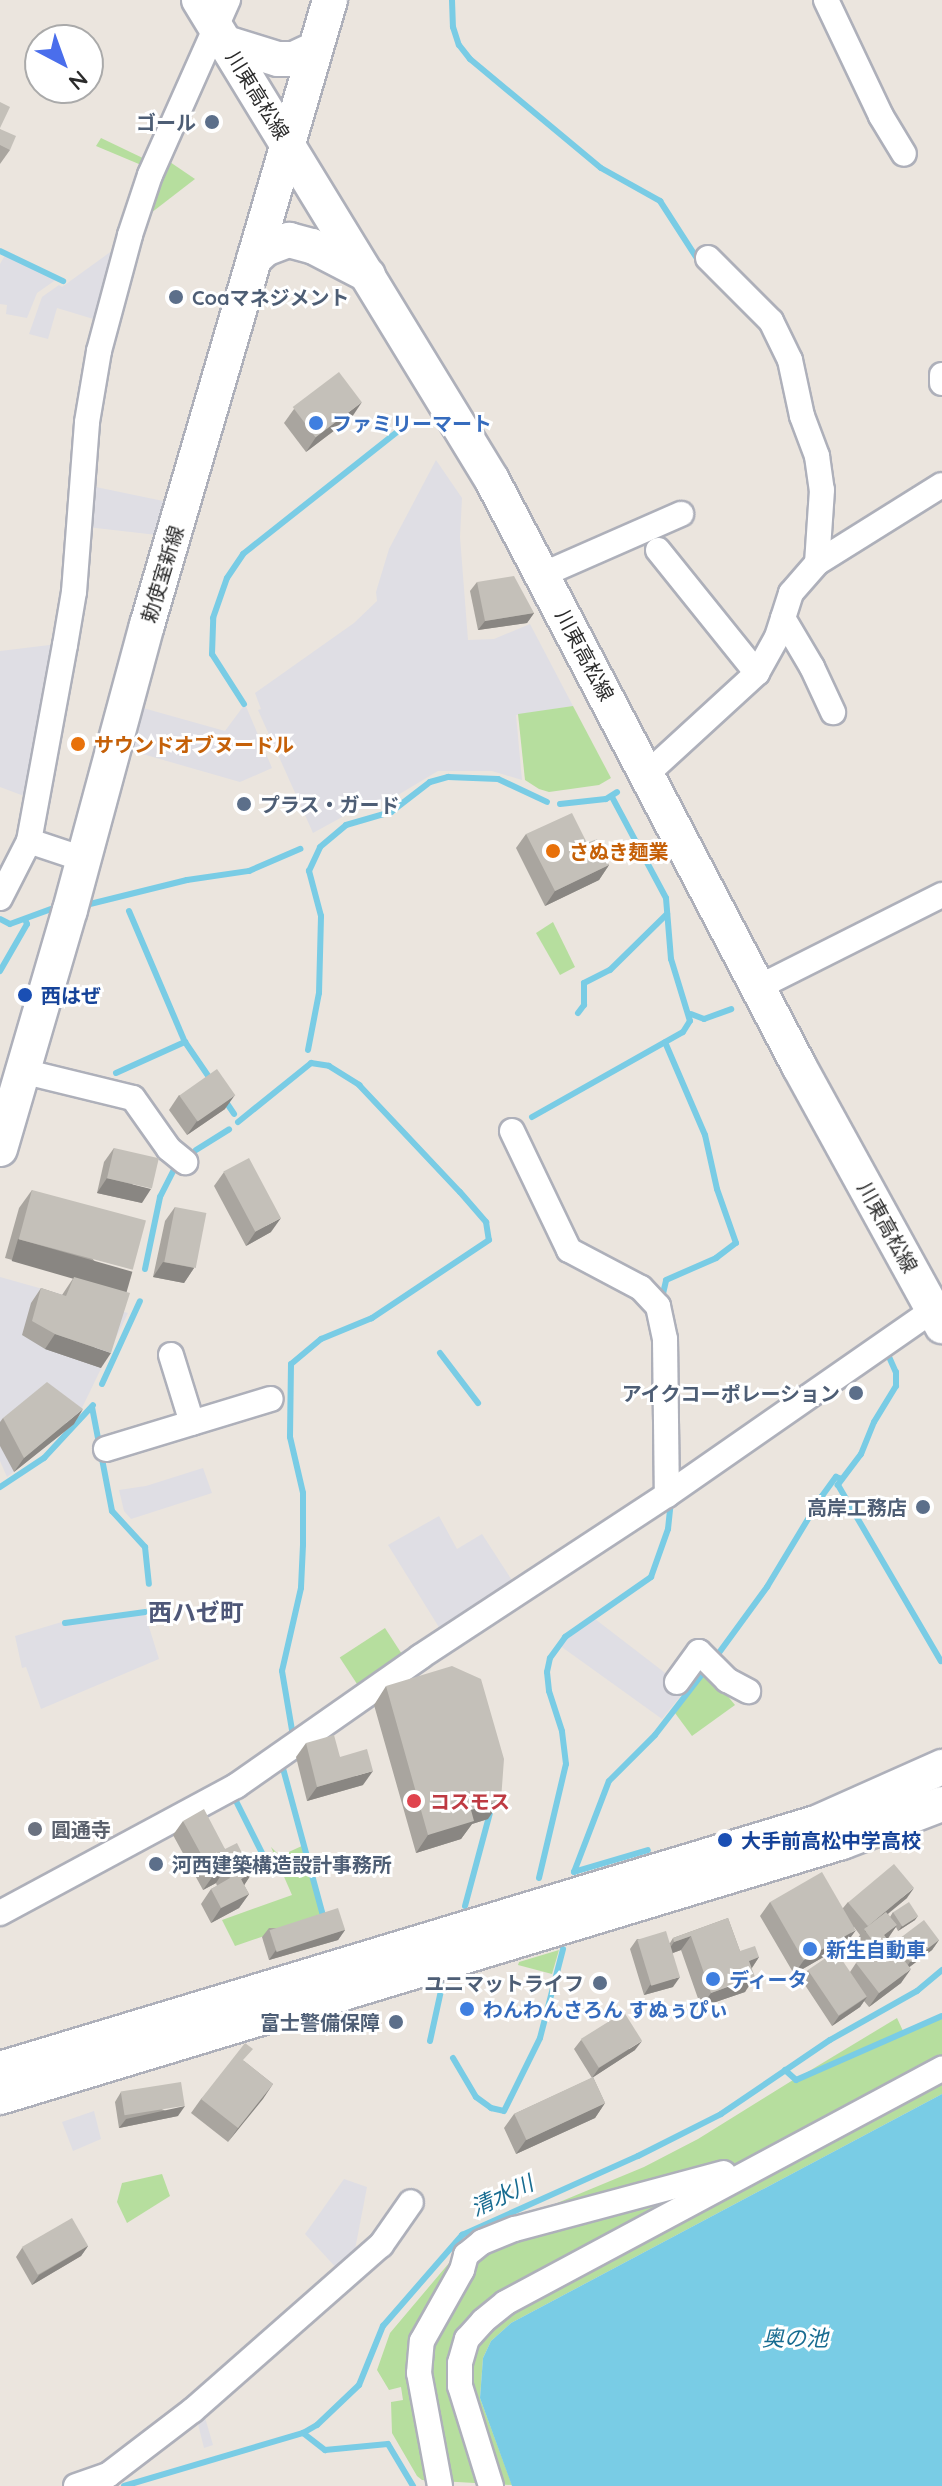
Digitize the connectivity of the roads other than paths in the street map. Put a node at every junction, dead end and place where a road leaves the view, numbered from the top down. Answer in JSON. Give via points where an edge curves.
{"nodes":[{"id":1,"x":330,"y":0,"type":"edge"},
{"id":2,"x":826,"y":0,"type":"edge"},
{"id":3,"x":217,"y":17,"type":"edge"},
{"id":4,"x":315,"y":49,"type":"junction"},
{"id":5,"x":287,"y":141,"type":"junction"},
{"id":6,"x":904,"y":154,"type":"dead end"},
{"id":7,"x":708,"y":258,"type":"dead end"},
{"id":8,"x":254,"y":259,"type":"junction"},
{"id":9,"x":369,"y":276,"type":"junction"},
{"id":10,"x":942,"y":375,"type":"edge"},
{"id":11,"x":942,"y":383,"type":"edge"},
{"id":12,"x":942,"y":485,"type":"edge"},
{"id":13,"x":681,"y":514,"type":"dead end"},
{"id":14,"x":658,"y":550,"type":"dead end"},
{"id":15,"x":817,"y":563,"type":"junction"},
{"id":16,"x":542,"y":575,"type":"junction"},
{"id":17,"x":783,"y":618,"type":"junction"},
{"id":18,"x":757,"y":673,"type":"junction"},
{"id":19,"x":833,"y":712,"type":"dead end"},
{"id":20,"x":648,"y":773,"type":"junction"},
{"id":21,"x":29,"y":841,"type":"junction"},
{"id":22,"x":83,"y":859,"type":"junction"},
{"id":23,"x":942,"y":895,"type":"edge"},
{"id":24,"x":0,"y":898,"type":"edge"},
{"id":25,"x":759,"y":987,"type":"junction"},
{"id":26,"x":22,"y":1071,"type":"junction"},
{"id":27,"x":512,"y":1131,"type":"dead end"},
{"id":28,"x":0,"y":1149,"type":"edge"},
{"id":29,"x":185,"y":1162,"type":"dead end"},
{"id":30,"x":939,"y":1313,"type":"edge"},
{"id":31,"x":168,"y":1371,"type":"dead end"},
{"id":32,"x":271,"y":1399,"type":"dead end"},
{"id":33,"x":192,"y":1423,"type":"junction"},
{"id":34,"x":106,"y":1449,"type":"dead end"},
{"id":35,"x":667,"y":1495,"type":"junction"},
{"id":36,"x":677,"y":1682,"type":"dead end"},
{"id":37,"x":748,"y":1691,"type":"dead end"},
{"id":38,"x":942,"y":1767,"type":"edge"},
{"id":39,"x":942,"y":1804,"type":"edge"},
{"id":40,"x":4,"y":1902,"type":"edge"},
{"id":41,"x":0,"y":2069,"type":"edge"},
{"id":42,"x":942,"y":2069,"type":"edge"},
{"id":43,"x":0,"y":2097,"type":"edge"},
{"id":44,"x":761,"y":2163,"type":"junction"},
{"id":45,"x":411,"y":2202,"type":"dead end"},
{"id":46,"x":76,"y":2486,"type":"edge"},
{"id":47,"x":440,"y":2486,"type":"edge"},
{"id":48,"x":491,"y":2486,"type":"edge"}],
"edges":[{"from":1,"to":4,"type":"main road","name":"勅使室新線"},
{"from":2,"to":6,"type":"street"},
{"from":3,"to":4,"type":"main road","via":[[278,59],[294,59]]},
{"from":3,"to":5,"type":"main road","name":"川東高松線"},
{"from":3,"to":21,"type":"street","via":[[150,175],[99,351],[87,422],[74,592]]},
{"from":4,"to":5,"type":"main road","name":"勅使室新線"},
{"from":5,"to":8,"type":"main road","name":"勅使室新線"},
{"from":5,"to":9,"type":"main road","name":"川東高松線"},
{"from":7,"to":15,"type":"street","via":[[771,321],[790,360],[822,490]]},
{"from":8,"to":9,"type":"main road","via":[[289,240]]},
{"from":8,"to":22,"type":"main road","name":"勅使室新線"},
{"from":9,"to":16,"type":"main road","name":"川東高松線","via":[[492,480]]},
{"from":10,"to":11,"type":"street"},
{"from":12,"to":15,"type":"street"},
{"from":13,"to":16,"type":"street"},
{"from":14,"to":18,"type":"street"},
{"from":15,"to":17,"type":"street","via":[[791,593]]},
{"from":16,"to":20,"type":"main road","name":"川東高松線"},
{"from":17,"to":18,"type":"street"},
{"from":17,"to":19,"type":"street"},
{"from":18,"to":20,"type":"street"},
{"from":20,"to":25,"type":"main road","name":"川東高松線"},
{"from":21,"to":22,"type":"street"},
{"from":21,"to":24,"type":"street"},
{"from":22,"to":26,"type":"main road","name":"勅使室新線"},
{"from":23,"to":25,"type":"street"},
{"from":25,"to":30,"type":"main road","name":"川東高松線"},
{"from":26,"to":28,"type":"main road","name":"勅使室新線"},
{"from":26,"to":29,"type":"street","via":[[133,1098],[169,1149]]},
{"from":27,"to":35,"type":"street","via":[[569,1250],[641,1288],[658,1306],[665,1339]]},
{"from":30,"to":35,"type":"street"},
{"from":31,"to":33,"type":"street"},
{"from":32,"to":33,"type":"street","via":[[232,1400]]},
{"from":33,"to":34,"type":"street"},
{"from":35,"to":40,"type":"street","via":[[236,1786]]},
{"from":36,"to":37,"type":"street","via":[[699,1652],[727,1680]]},
{"from":38,"to":41,"type":"main road","via":[[816,1823]]},
{"from":39,"to":43,"type":"main road","via":[[813,1851]]},
{"from":42,"to":44,"type":"street"},
{"from":44,"to":47,"type":"street","via":[[527,2225],[482,2242],[466,2255],[422,2341],[419,2373]]},
{"from":44,"to":48,"type":"street","via":[[505,2303],[467,2339],[460,2386]]},
{"from":45,"to":46,"type":"street","via":[[381,2245],[193,2410],[108,2475]]}]}
